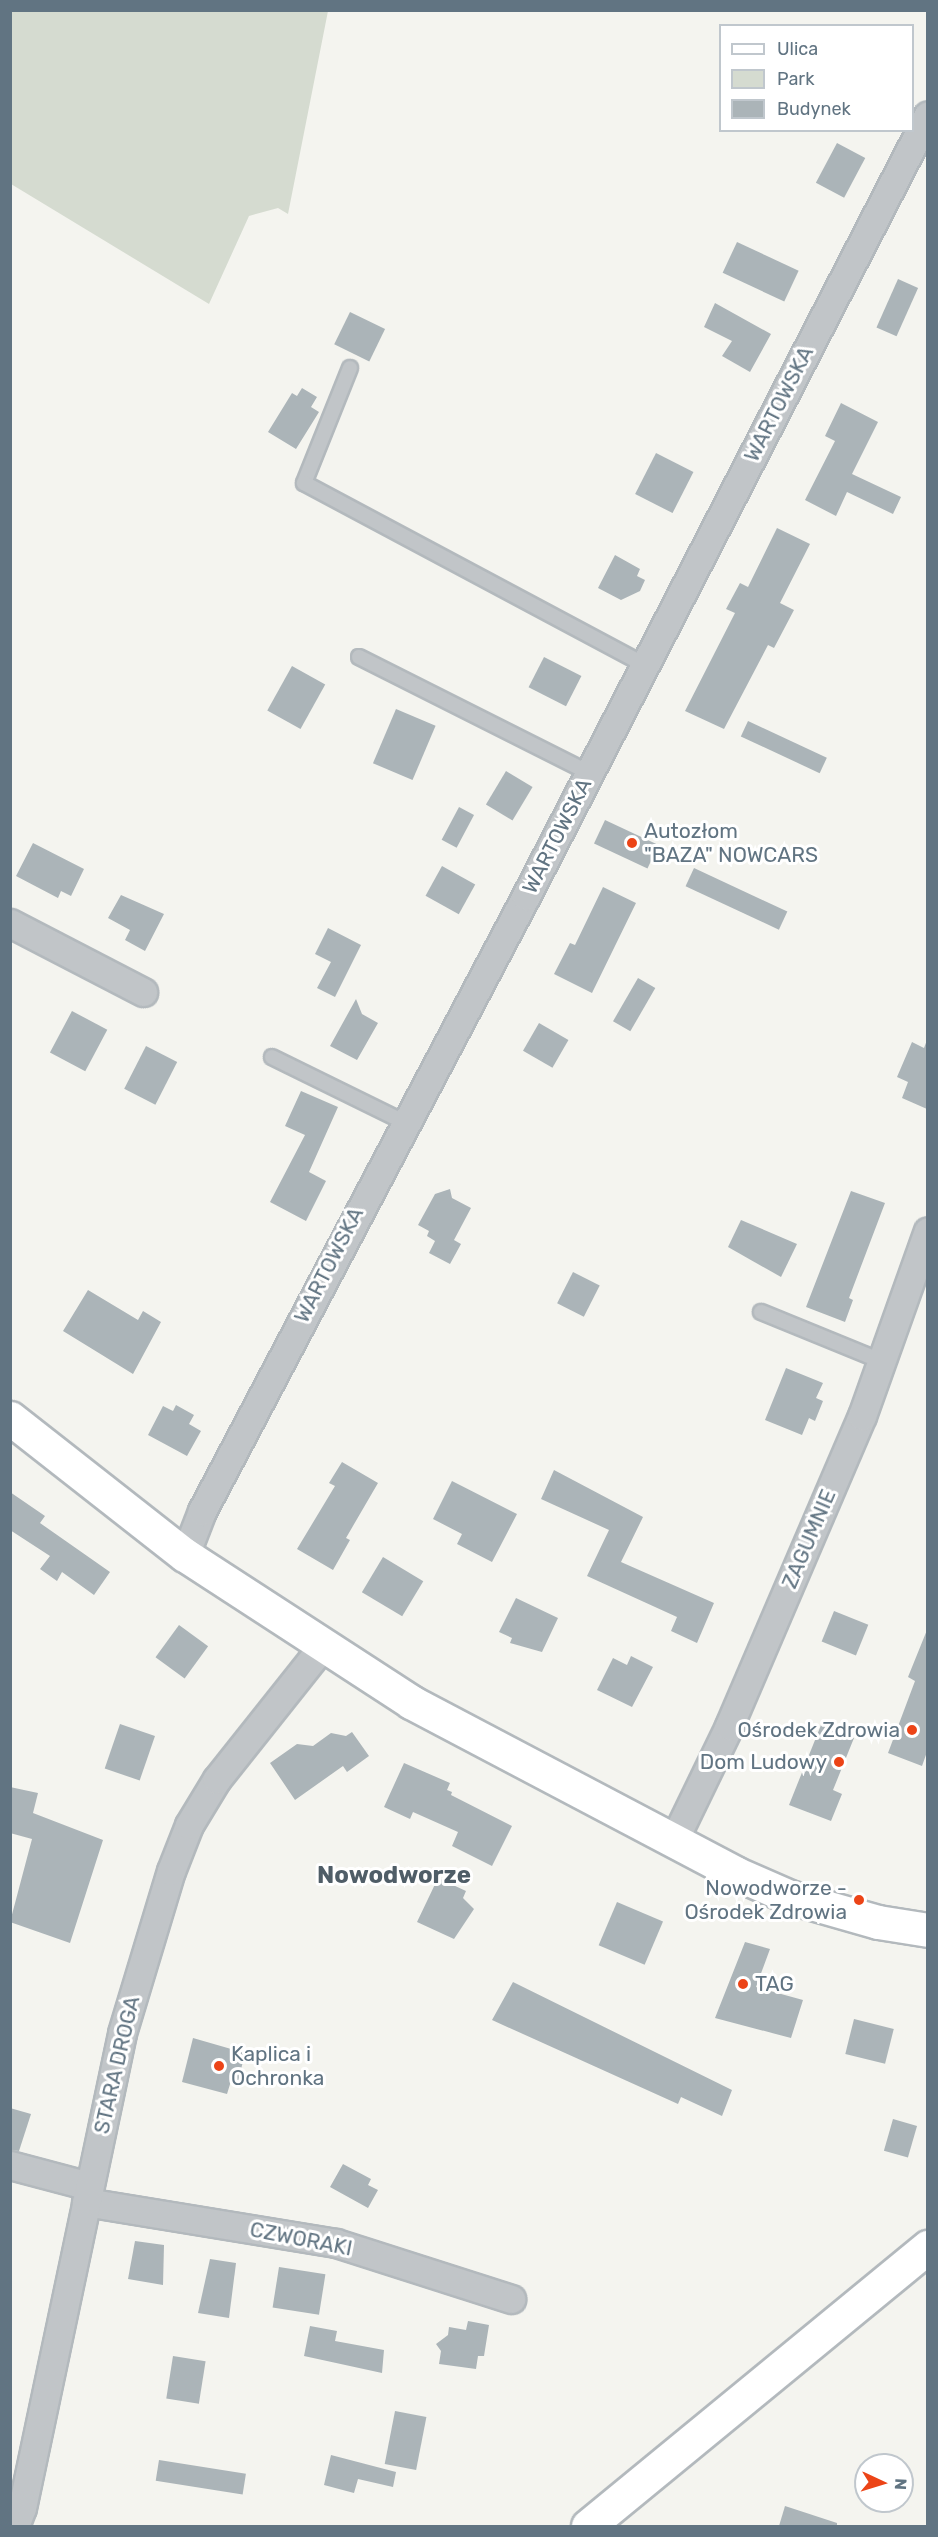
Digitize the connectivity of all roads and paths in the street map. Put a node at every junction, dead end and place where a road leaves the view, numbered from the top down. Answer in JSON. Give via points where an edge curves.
{"nodes":[{"id":1,"x":927,"y":115,"type":"edge"},
{"id":2,"x":350,"y":368,"type":"dead end"},
{"id":3,"x":359,"y":657,"type":"dead end"},
{"id":4,"x":645,"y":665,"type":"junction"},
{"id":5,"x":590,"y":773,"type":"junction"},
{"id":6,"x":10,"y":923,"type":"edge"},
{"id":7,"x":143,"y":992,"type":"dead end"},
{"id":8,"x":272,"y":1057,"type":"dead end"},
{"id":9,"x":404,"y":1122,"type":"junction"},
{"id":10,"x":927,"y":1231,"type":"edge"},
{"id":11,"x":761,"y":1312,"type":"dead end"},
{"id":12,"x":881,"y":1361,"type":"junction"},
{"id":13,"x":10,"y":1418,"type":"edge"},
{"id":14,"x":185,"y":1556,"type":"junction"},
{"id":15,"x":322,"y":1647,"type":"junction"},
{"id":16,"x":674,"y":1840,"type":"junction"},
{"id":17,"x":927,"y":1930,"type":"edge"},
{"id":18,"x":10,"y":2165,"type":"edge"},
{"id":19,"x":88,"y":2194,"type":"junction"},
{"id":20,"x":927,"y":2247,"type":"edge"},
{"id":21,"x":511,"y":2299,"type":"dead end"},
{"id":22,"x":15,"y":2526,"type":"edge"},
{"id":23,"x":588,"y":2526,"type":"edge"}],
"edges":[{"from":1,"to":4,"type":"street","name":"WARTOWSKA"},
{"from":2,"to":4,"type":"lane","via":[[304,483]]},
{"from":3,"to":5,"type":"lane"},
{"from":4,"to":5,"type":"street","name":"WARTOWSKA"},
{"from":5,"to":9,"type":"street","name":"WARTOWSKA"},
{"from":6,"to":7,"type":"street"},
{"from":8,"to":9,"type":"lane"},
{"from":9,"to":14,"type":"street","name":"WARTOWSKA","via":[[202,1511]]},
{"from":10,"to":12,"type":"street","name":"ZAGUMNIE"},
{"from":11,"to":12,"type":"lane"},
{"from":12,"to":16,"type":"street","name":"ZAGUMNIE","via":[[862,1416],[729,1726]]},
{"from":13,"to":14,"type":"street"},
{"from":14,"to":15,"type":"street"},
{"from":15,"to":16,"type":"street","via":[[411,1702]]},
{"from":15,"to":19,"type":"street","name":"STARA DROGA","via":[[217,1779],[189,1825],[171,1871],[122,2033]]},
{"from":16,"to":17,"type":"street","via":[[790,1897],[878,1922]]},
{"from":18,"to":19,"type":"street","name":"CZWORAKI"},
{"from":19,"to":21,"type":"street","name":"CZWORAKI","via":[[336,2243]]},
{"from":19,"to":22,"type":"street","name":"STARA DROGA"},
{"from":20,"to":23,"type":"street"}]}
